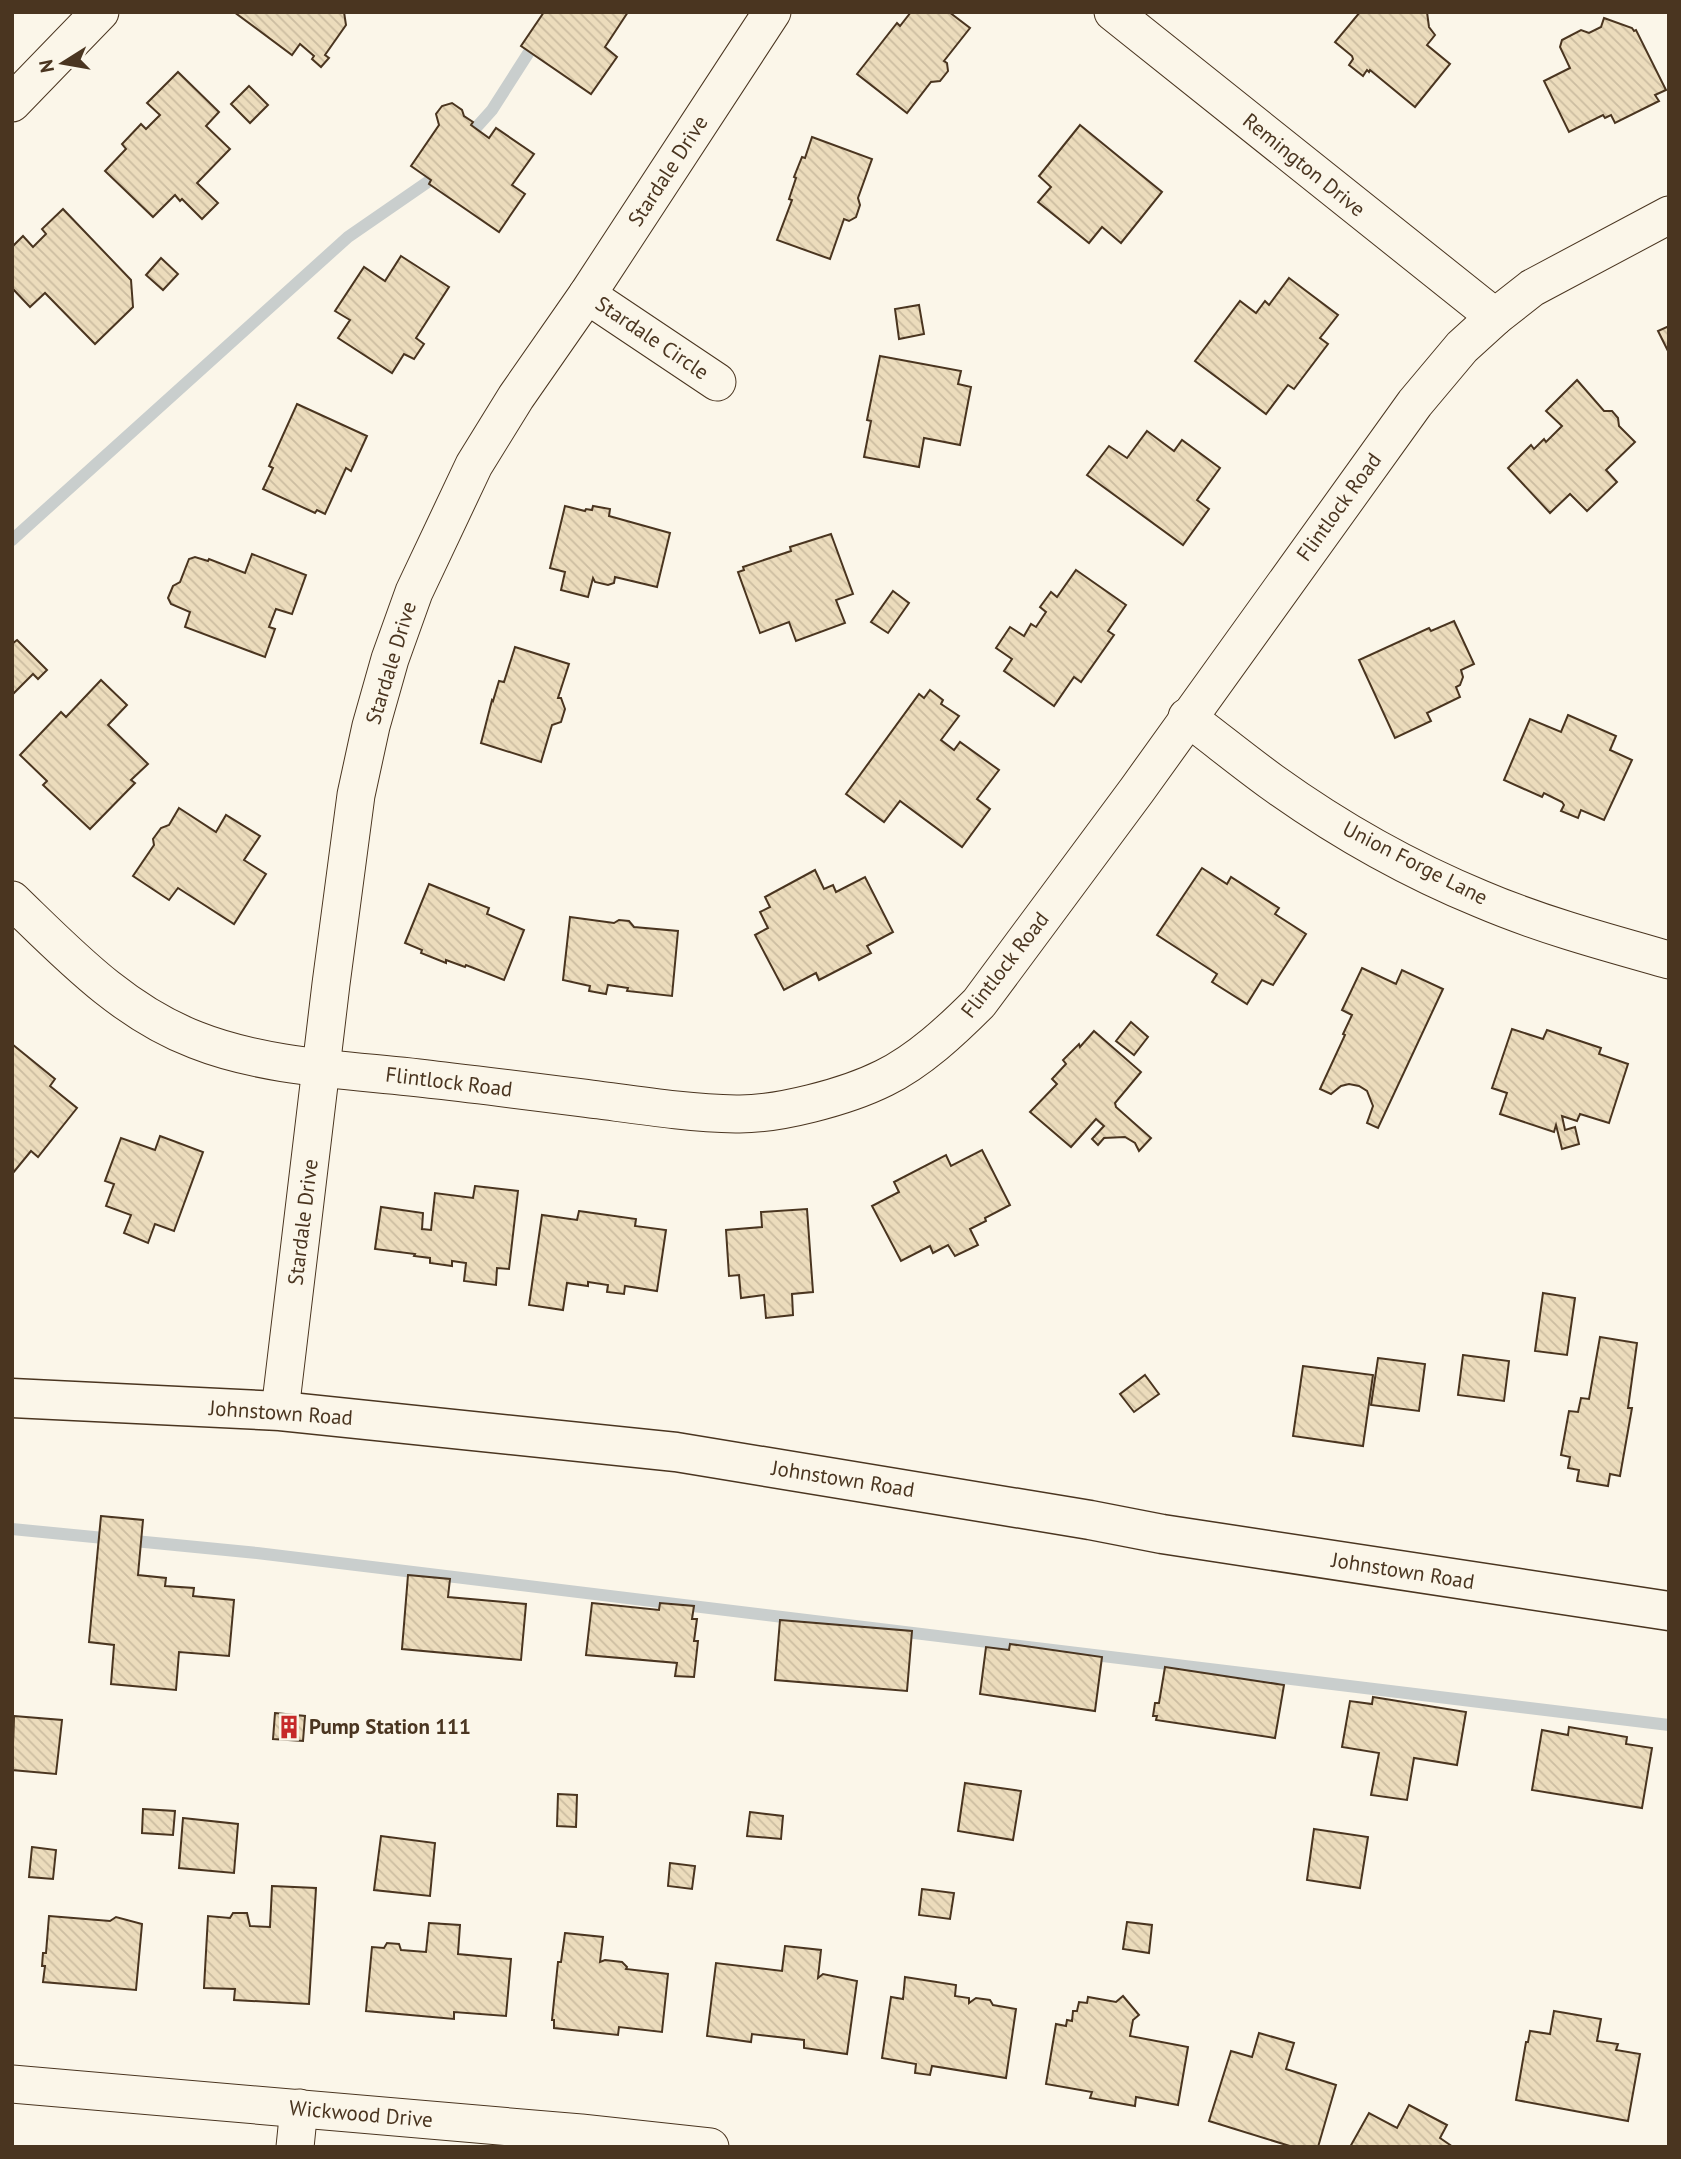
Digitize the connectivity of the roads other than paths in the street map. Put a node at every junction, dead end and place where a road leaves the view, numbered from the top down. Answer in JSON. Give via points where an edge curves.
{"nodes":[{"id":1,"x":100,"y":12,"type":"edge"},
{"id":2,"x":772,"y":12,"type":"edge"},
{"id":3,"x":1113,"y":12,"type":"edge"},
{"id":4,"x":12,"y":103,"type":"edge"},
{"id":5,"x":1669,"y":215,"type":"edge"},
{"id":6,"x":587,"y":295,"type":"junction"},
{"id":7,"x":1495,"y":317,"type":"junction"},
{"id":8,"x":717,"y":382,"type":"dead end"},
{"id":9,"x":1187,"y":717,"type":"junction"},
{"id":10,"x":12,"y":900,"type":"edge"},
{"id":11,"x":1669,"y":960,"type":"edge"},
{"id":12,"x":321,"y":1067,"type":"junction"},
{"id":13,"x":12,"y":1398,"type":"edge"},
{"id":14,"x":280,"y":1411,"type":"junction"},
{"id":15,"x":1669,"y":1611,"type":"edge"},
{"id":16,"x":12,"y":2084,"type":"edge"},
{"id":17,"x":299,"y":2108,"type":"junction"},
{"id":18,"x":295,"y":2147,"type":"edge"},
{"id":19,"x":710,"y":2147,"type":"edge"}],
"edges":[{"from":1,"to":4,"type":"street"},
{"from":2,"to":6,"type":"street","name":"Stardale Drive"},
{"from":3,"to":7,"type":"street","name":"Remington Drive"},
{"from":5,"to":7,"type":"street","name":"Flintlock Road","via":[[1532,288]]},
{"from":6,"to":8,"type":"street","name":"Stardale Circle"},
{"from":6,"to":12,"type":"street","name":"Stardale Drive","via":[[474,466],[414,592],[390,659],[356,796]]},
{"from":7,"to":9,"type":"street","name":"Flintlock Road","via":[[1462,347],[1415,403]]},
{"from":9,"to":11,"type":"street","name":"Union Forge Lane","via":[[1273,782],[1354,835],[1418,869],[1481,899],[1580,935]]},
{"from":9,"to":12,"type":"street","name":"Flintlock Road","via":[[979,1003],[910,1062],[884,1078],[827,1099],[738,1114]]},
{"from":10,"to":12,"type":"street","name":"Flintlock Road","via":[[76,962],[144,1016],[197,1041]]},
{"from":12,"to":14,"type":"street","name":"Stardale Drive"},
{"from":13,"to":14,"type":"main road","name":"Johnstown Road"},
{"from":14,"to":15,"type":"main road","name":"Johnstown Road","via":[[676,1452],[1163,1534]]},
{"from":16,"to":17,"type":"street","name":"Wickwood Drive"},
{"from":17,"to":18,"type":"street"},
{"from":17,"to":19,"type":"street","name":"Wickwood Drive"}]}
